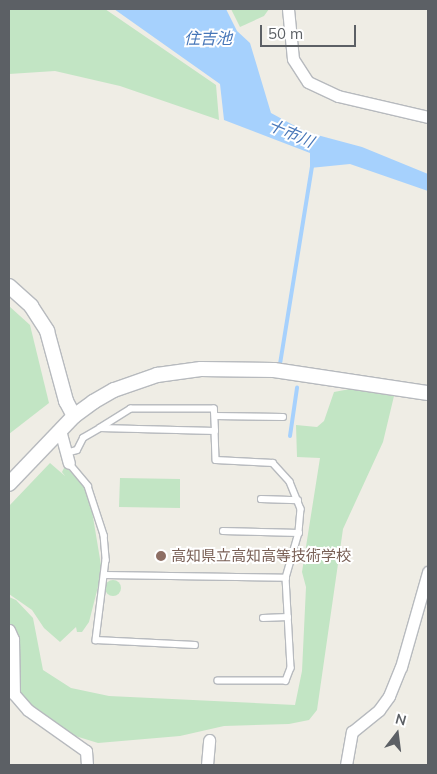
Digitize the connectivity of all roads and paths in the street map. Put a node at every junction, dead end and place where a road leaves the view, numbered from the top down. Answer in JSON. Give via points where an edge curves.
{"nodes":[{"id":1,"x":288,"y":9,"type":"edge"},
{"id":2,"x":428,"y":117,"type":"edge"},
{"id":3,"x":9,"y":286,"type":"edge"},
{"id":4,"x":428,"y":393,"type":"edge"},
{"id":5,"x":74,"y":416,"type":"junction"},
{"id":6,"x":215,"y":416,"type":"junction"},
{"id":7,"x":283,"y":417,"type":"dead end"},
{"id":8,"x":100,"y":428,"type":"junction"},
{"id":9,"x":60,"y":430,"type":"junction"},
{"id":10,"x":215,"y":431,"type":"junction"},
{"id":11,"x":68,"y":458,"type":"junction"},
{"id":12,"x":9,"y":484,"type":"edge"},
{"id":13,"x":261,"y":499,"type":"dead end"},
{"id":14,"x":298,"y":500,"type":"junction"},
{"id":15,"x":222,"y":531,"type":"dead end"},
{"id":16,"x":299,"y":533,"type":"junction"},
{"id":17,"x":428,"y":572,"type":"edge"},
{"id":18,"x":105,"y":574,"type":"junction"},
{"id":19,"x":286,"y":578,"type":"junction"},
{"id":20,"x":288,"y":617,"type":"junction"},
{"id":21,"x":263,"y":618,"type":"dead end"},
{"id":22,"x":9,"y":630,"type":"edge"},
{"id":23,"x":195,"y":645,"type":"dead end"},
{"id":24,"x":218,"y":681,"type":"dead end"},
{"id":25,"x":209,"y":740,"type":"dead end"},
{"id":26,"x":86,"y":765,"type":"edge"},
{"id":27,"x":207,"y":765,"type":"edge"},
{"id":28,"x":346,"y":765,"type":"edge"}],
"edges":[{"from":1,"to":2,"type":"street","via":[[293,59],[308,82],[338,96]]},
{"from":3,"to":5,"type":"street","via":[[31,306],[47,330],[66,401]]},
{"from":4,"to":5,"type":"street","via":[[274,370],[201,369],[157,375],[127,385]]},
{"from":5,"to":9,"type":"street"},
{"from":6,"to":7,"type":"lane"},
{"from":6,"to":8,"type":"lane","via":[[214,409],[131,409]]},
{"from":6,"to":10,"type":"lane"},
{"from":8,"to":10,"type":"lane"},
{"from":8,"to":11,"type":"lane","via":[[84,438]]},
{"from":9,"to":11,"type":"street"},
{"from":9,"to":12,"type":"street"},
{"from":10,"to":14,"type":"lane","via":[[216,460],[273,464],[290,482]]},
{"from":11,"to":18,"type":"lane","via":[[88,486],[97,508],[104,535]]},
{"from":13,"to":14,"type":"lane"},
{"from":14,"to":16,"type":"lane","via":[[301,509]]},
{"from":15,"to":16,"type":"lane"},
{"from":16,"to":19,"type":"lane"},
{"from":17,"to":28,"type":"street","via":[[401,667],[389,696],[379,710],[352,732]]},
{"from":18,"to":19,"type":"lane"},
{"from":18,"to":23,"type":"lane","via":[[96,640]]},
{"from":19,"to":20,"type":"lane"},
{"from":20,"to":21,"type":"lane"},
{"from":20,"to":24,"type":"lane","via":[[291,668],[286,681]]},
{"from":22,"to":26,"type":"street","via":[[13,639],[14,694],[28,710],[86,751]]},
{"from":25,"to":27,"type":"street"}]}
